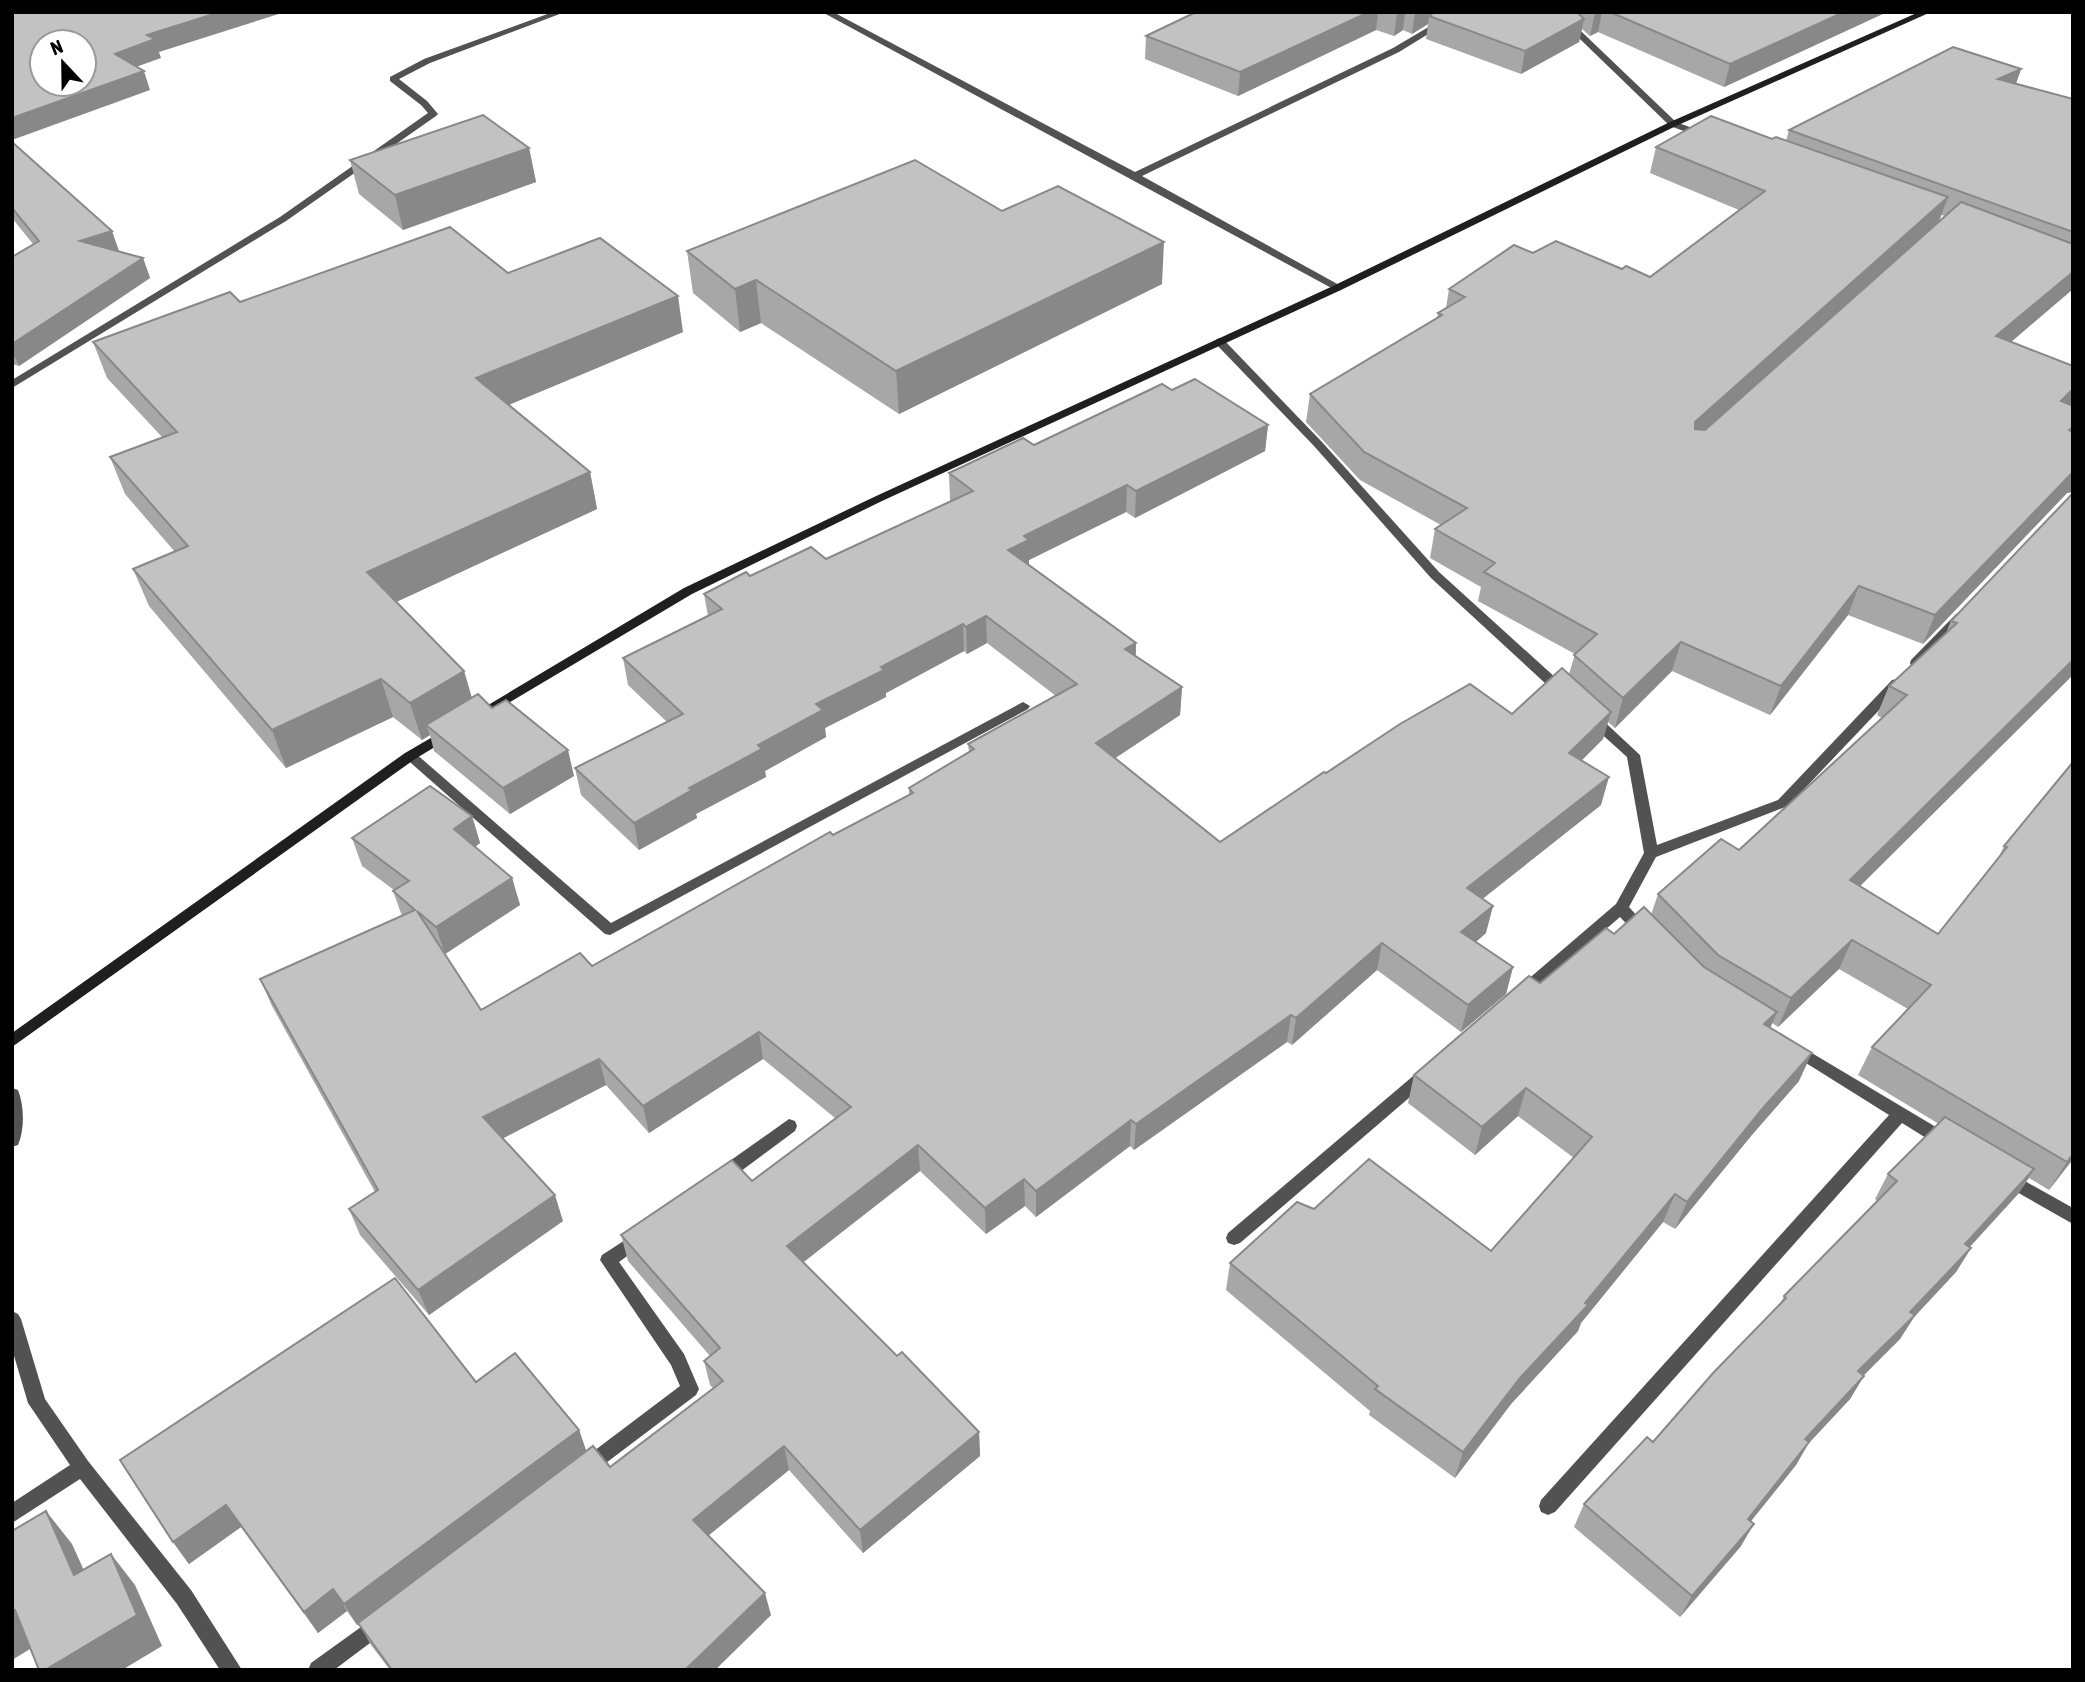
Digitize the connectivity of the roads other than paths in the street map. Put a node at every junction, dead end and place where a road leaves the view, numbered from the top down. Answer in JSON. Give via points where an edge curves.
{"nodes":[{"id":1,"x":561,"y":12,"type":"edge"},
{"id":2,"x":826,"y":12,"type":"edge"},
{"id":3,"x":1460,"y":12,"type":"edge"},
{"id":4,"x":1556,"y":12,"type":"edge"},
{"id":5,"x":1927,"y":12,"type":"edge"},
{"id":6,"x":1673,"y":124,"type":"junction"},
{"id":7,"x":1710,"y":138,"type":"edge"},
{"id":8,"x":1135,"y":176,"type":"junction"},
{"id":9,"x":1337,"y":288,"type":"junction"},
{"id":10,"x":1219,"y":341,"type":"junction"},
{"id":11,"x":12,"y":385,"type":"edge"},
{"id":12,"x":1970,"y":606,"type":"edge"},
{"id":13,"x":1023,"y":706,"type":"dead end"},
{"id":14,"x":468,"y":722,"type":"edge"},
{"id":15,"x":456,"y":728,"type":"edge"},
{"id":16,"x":410,"y":756,"type":"junction"},
{"id":17,"x":1651,"y":853,"type":"junction"},
{"id":18,"x":1621,"y":908,"type":"junction"},
{"id":19,"x":1656,"y":945,"type":"edge"},
{"id":20,"x":1516,"y":998,"type":"edge"},
{"id":21,"x":12,"y":1041,"type":"edge"},
{"id":22,"x":1782,"y":1041,"type":"edge"},
{"id":23,"x":1433,"y":1069,"type":"edge"},
{"id":24,"x":12,"y":1094,"type":"edge"},
{"id":25,"x":1899,"y":1114,"type":"junction"},
{"id":26,"x":789,"y":1126,"type":"dead end"},
{"id":27,"x":12,"y":1140,"type":"edge"},
{"id":28,"x":1957,"y":1148,"type":"edge"},
{"id":29,"x":1992,"y":1169,"type":"edge"},
{"id":30,"x":704,"y":1189,"type":"edge"},
{"id":31,"x":2073,"y":1217,"type":"edge"},
{"id":32,"x":651,"y":1229,"type":"edge"},
{"id":33,"x":1234,"y":1238,"type":"dead end"},
{"id":34,"x":12,"y":1320,"type":"edge"},
{"id":35,"x":82,"y":1467,"type":"junction"},
{"id":36,"x":569,"y":1480,"type":"edge"},
{"id":37,"x":1548,"y":1506,"type":"dead end"},
{"id":38,"x":12,"y":1514,"type":"edge"},
{"id":39,"x":394,"y":1612,"type":"edge"},
{"id":40,"x":232,"y":1670,"type":"edge"},
{"id":41,"x":318,"y":1670,"type":"edge"}],
"edges":[{"from":1,"to":11,"type":"street","via":[[427,61],[393,79],[433,114],[283,219]]},
{"from":2,"to":8,"type":"street"},
{"from":3,"to":8,"type":"street","via":[[1396,50]]},
{"from":4,"to":6,"type":"street"},
{"from":5,"to":6,"type":"street"},
{"from":6,"to":7,"type":"street"},
{"from":6,"to":9,"type":"street"},
{"from":8,"to":9,"type":"street"},
{"from":9,"to":10,"type":"street"},
{"from":10,"to":14,"type":"street","via":[[688,592]]},
{"from":10,"to":17,"type":"street","via":[[1435,575],[1633,755]]},
{"from":12,"to":17,"type":"street","via":[[1783,803]]},
{"from":13,"to":16,"type":"street","via":[[610,930]]},
{"from":15,"to":16,"type":"street"},
{"from":16,"to":21,"type":"street"},
{"from":17,"to":18,"type":"street"},
{"from":18,"to":19,"type":"street"},
{"from":18,"to":20,"type":"street"},
{"from":22,"to":25,"type":"street"},
{"from":23,"to":33,"type":"street"},
{"from":24,"to":27,"type":"street"},
{"from":25,"to":28,"type":"street"},
{"from":25,"to":37,"type":"street"},
{"from":26,"to":30,"type":"street"},
{"from":29,"to":31,"type":"street"},
{"from":32,"to":36,"type":"street","via":[[608,1260],[678,1360],[690,1389]]},
{"from":34,"to":35,"type":"street","via":[[37,1404]]},
{"from":35,"to":38,"type":"street"},
{"from":35,"to":40,"type":"street","via":[[184,1597]]},
{"from":39,"to":41,"type":"street"}]}
